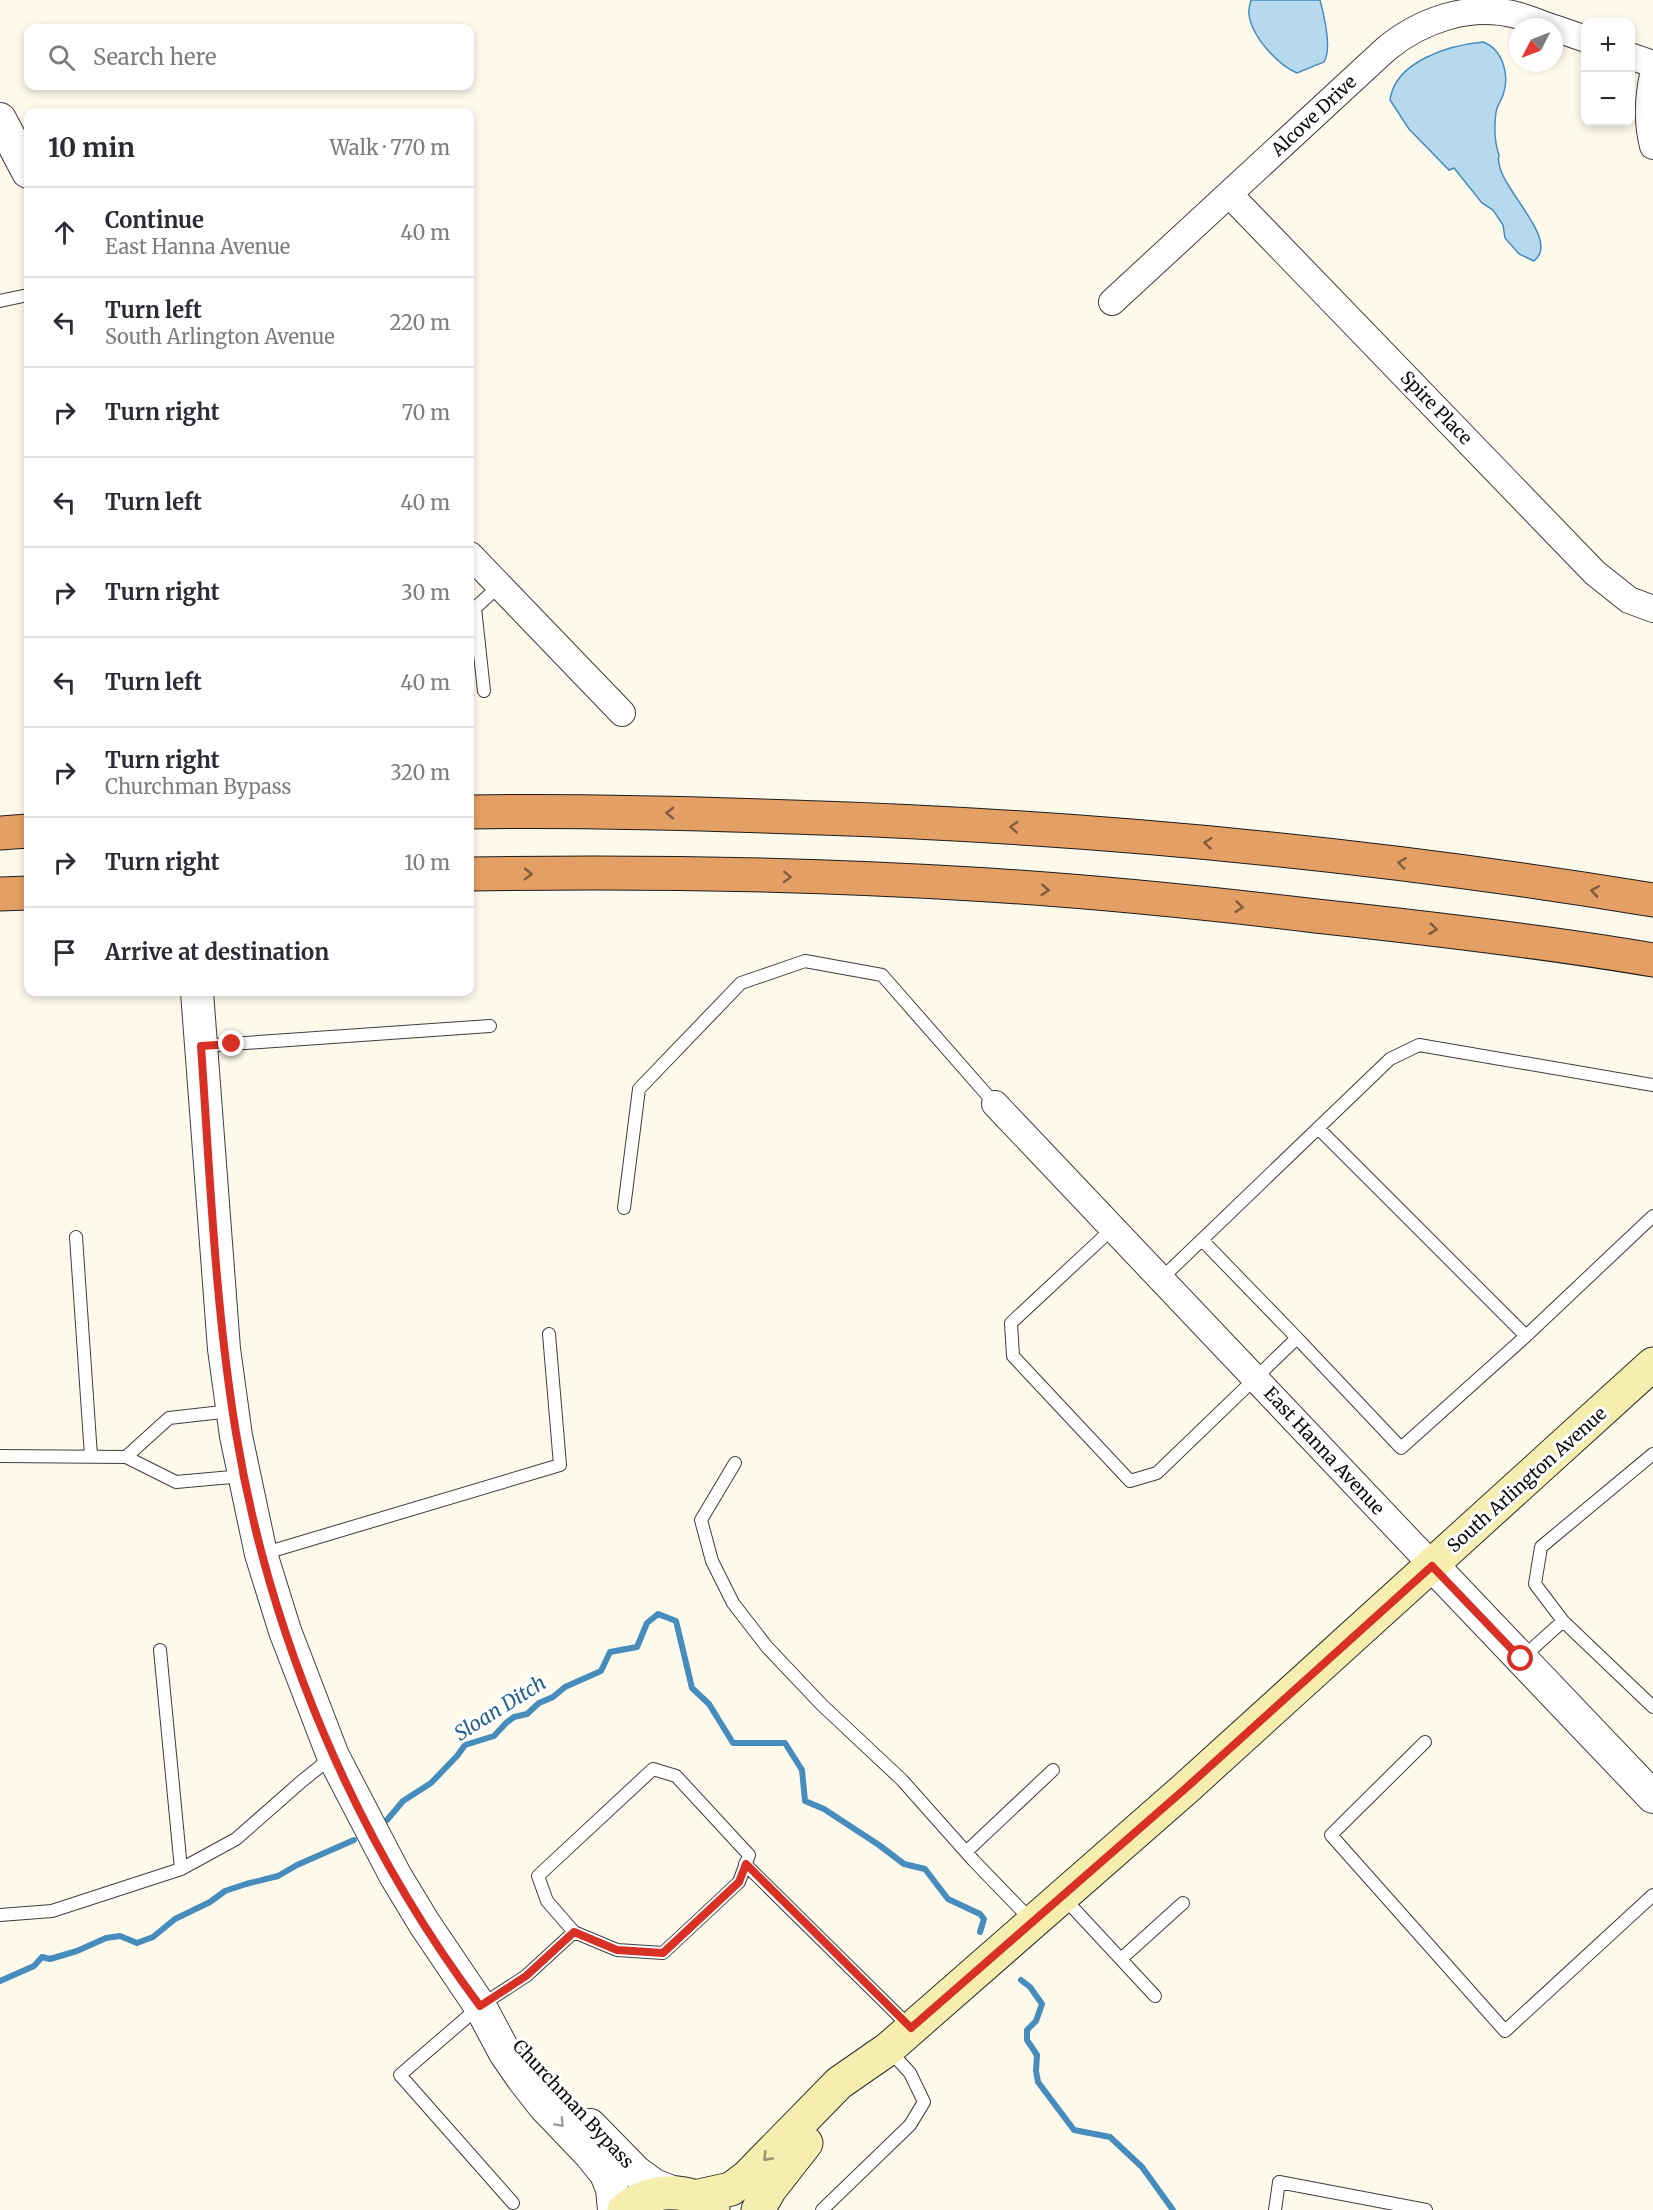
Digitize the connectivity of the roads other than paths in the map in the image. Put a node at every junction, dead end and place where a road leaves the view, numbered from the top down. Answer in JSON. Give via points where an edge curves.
{"nodes":[{"id":1,"x":1526,"y":18,"type":"edge"},
{"id":2,"x":1563,"y":32,"type":"edge"},
{"id":3,"x":1581,"y":37,"type":"edge"},
{"id":4,"x":1635,"y":58,"type":"edge"},
{"id":5,"x":1653,"y":64,"type":"edge"},
{"id":6,"x":1653,"y":75,"type":"edge"},
{"id":7,"x":0,"y":119,"type":"edge"},
{"id":8,"x":1653,"y":146,"type":"edge"},
{"id":9,"x":24,"y":164,"type":"edge"},
{"id":10,"x":1229,"y":194,"type":"junction"},
{"id":11,"x":24,"y":296,"type":"edge"},
{"id":12,"x":0,"y":302,"type":"edge"},
{"id":13,"x":1112,"y":302,"type":"dead end"},
{"id":14,"x":474,"y":559,"type":"edge"},
{"id":15,"x":499,"y":586,"type":"junction"},
{"id":16,"x":474,"y":609,"type":"edge"},
{"id":17,"x":1653,"y":609,"type":"edge"},
{"id":18,"x":474,"y":624,"type":"edge"},
{"id":19,"x":484,"y":691,"type":"dead end"},
{"id":20,"x":622,"y":713,"type":"dead end"},
{"id":21,"x":474,"y":812,"type":"edge"},
{"id":22,"x":24,"y":831,"type":"edge"},
{"id":23,"x":0,"y":833,"type":"edge"},
{"id":24,"x":474,"y":874,"type":"edge"},
{"id":25,"x":24,"y":893,"type":"edge"},
{"id":26,"x":0,"y":894,"type":"edge"},
{"id":27,"x":1653,"y":900,"type":"edge"},
{"id":28,"x":1653,"y":960,"type":"edge"},
{"id":29,"x":197,"y":996,"type":"edge"},
{"id":30,"x":489,"y":1026,"type":"dead end"},
{"id":31,"x":201,"y":1046,"type":"junction"},
{"id":32,"x":1653,"y":1085,"type":"edge"},
{"id":33,"x":995,"y":1104,"type":"joint"},
{"id":34,"x":1318,"y":1128,"type":"junction"},
{"id":35,"x":624,"y":1208,"type":"dead end"},
{"id":36,"x":1653,"y":1216,"type":"edge"},
{"id":37,"x":1113,"y":1228,"type":"junction"},
{"id":38,"x":76,"y":1237,"type":"dead end"},
{"id":39,"x":1202,"y":1240,"type":"junction"},
{"id":40,"x":1161,"y":1279,"type":"junction"},
{"id":41,"x":549,"y":1334,"type":"dead end"},
{"id":42,"x":1526,"y":1336,"type":"junction"},
{"id":43,"x":1297,"y":1338,"type":"junction"},
{"id":44,"x":1653,"y":1364,"type":"edge"},
{"id":45,"x":1256,"y":1379,"type":"junction"},
{"id":46,"x":232,"y":1411,"type":"junction"},
{"id":47,"x":1653,"y":1454,"type":"edge"},
{"id":48,"x":0,"y":1456,"type":"edge"},
{"id":49,"x":92,"y":1456,"type":"junction"},
{"id":50,"x":126,"y":1456,"type":"junction"},
{"id":51,"x":735,"y":1462,"type":"dead end"},
{"id":52,"x":245,"y":1476,"type":"junction"},
{"id":53,"x":261,"y":1554,"type":"junction"},
{"id":54,"x":1432,"y":1566,"type":"junction"},
{"id":55,"x":1563,"y":1621,"type":"junction"},
{"id":56,"x":160,"y":1650,"type":"dead end"},
{"id":57,"x":1521,"y":1659,"type":"junction"},
{"id":58,"x":1653,"y":1707,"type":"edge"},
{"id":59,"x":1425,"y":1742,"type":"dead end"},
{"id":60,"x":333,"y":1756,"type":"junction"},
{"id":61,"x":1053,"y":1770,"type":"dead end"},
{"id":62,"x":1653,"y":1797,"type":"edge"},
{"id":63,"x":966,"y":1852,"type":"junction"},
{"id":64,"x":746,"y":1864,"type":"junction"},
{"id":65,"x":181,"y":1869,"type":"junction"},
{"id":66,"x":1653,"y":1895,"type":"edge"},
{"id":67,"x":1062,"y":1896,"type":"junction"},
{"id":68,"x":1183,"y":1903,"type":"dead end"},
{"id":69,"x":0,"y":1915,"type":"edge"},
{"id":70,"x":1033,"y":1922,"type":"junction"},
{"id":71,"x":574,"y":1932,"type":"junction"},
{"id":72,"x":1121,"y":1959,"type":"junction"},
{"id":73,"x":1155,"y":1996,"type":"dead end"},
{"id":74,"x":480,"y":2006,"type":"junction"},
{"id":75,"x":900,"y":2039,"type":"junction"},
{"id":76,"x":694,"y":2200,"type":"edge"},
{"id":77,"x":513,"y":2203,"type":"dead end"},
{"id":78,"x":1377,"y":2205,"type":"edge"},
{"id":79,"x":614,"y":2210,"type":"edge"},
{"id":80,"x":624,"y":2210,"type":"edge"},
{"id":81,"x":758,"y":2210,"type":"edge"},
{"id":82,"x":822,"y":2210,"type":"edge"},
{"id":83,"x":1275,"y":2210,"type":"edge"},
{"id":84,"x":1426,"y":2210,"type":"edge"}],
"edges":[{"from":1,"to":10,"type":"street","name":"Alcove Drive","via":[[1492,12],[1460,14],[1418,27],[1386,49]]},
{"from":2,"to":3,"type":"street","name":"Alcove Drive"},
{"from":4,"to":5,"type":"street"},
{"from":6,"to":8,"type":"street","via":[[1649,116]]},
{"from":7,"to":9,"type":"street"},
{"from":10,"to":13,"type":"street","name":"Alcove Drive"},
{"from":10,"to":17,"type":"street","name":"Spire Place","via":[[1595,573],[1629,600]]},
{"from":11,"to":12,"type":"lane"},
{"from":14,"to":15,"type":"street"},
{"from":15,"to":16,"type":"lane"},
{"from":15,"to":20,"type":"street"},
{"from":18,"to":19,"type":"lane"},
{"from":27,"to":21,"type":"highway","one_way":true,"via":[[1378,860],[990,825],[696,814]]},
{"from":22,"to":23,"type":"highway"},
{"from":24,"to":28,"type":"highway","one_way":true,"via":[[729,875],[988,885],[1360,921]]},
{"from":25,"to":26,"type":"highway"},
{"from":29,"to":31,"type":"street","name":"Churchman Bypass"},
{"from":30,"to":31,"type":"lane"},
{"from":31,"to":46,"type":"street","name":"Churchman Bypass","via":[[222,1330]]},
{"from":32,"to":34,"type":"lane","via":[[1419,1045],[1390,1059]]},
{"from":33,"to":35,"type":"lane","via":[[882,975],[805,961],[741,983],[639,1089]]},
{"from":33,"to":37,"type":"street","name":"East Hanna Avenue"},
{"from":34,"to":39,"type":"lane"},
{"from":34,"to":42,"type":"lane"},
{"from":36,"to":42,"type":"lane"},
{"from":37,"to":40,"type":"street","name":"East Hanna Avenue"},
{"from":37,"to":45,"type":"lane","via":[[1011,1323],[1013,1356],[1130,1481],[1157,1473]]},
{"from":38,"to":49,"type":"lane"},
{"from":39,"to":40,"type":"lane"},
{"from":39,"to":43,"type":"lane"},
{"from":40,"to":45,"type":"street","name":"East Hanna Avenue"},
{"from":41,"to":53,"type":"lane","via":[[560,1465]]},
{"from":42,"to":43,"type":"lane","via":[[1401,1448]]},
{"from":43,"to":45,"type":"lane"},
{"from":44,"to":54,"type":"main road","name":"South Arlington Avenue"},
{"from":45,"to":54,"type":"street","name":"East Hanna Avenue"},
{"from":46,"to":50,"type":"lane","via":[[169,1418]]},
{"from":46,"to":52,"type":"street","name":"Churchman Bypass"},
{"from":47,"to":55,"type":"lane","via":[[1541,1547],[1535,1584]]},
{"from":48,"to":49,"type":"lane"},
{"from":49,"to":50,"type":"lane"},
{"from":50,"to":52,"type":"lane","via":[[176,1482]]},
{"from":51,"to":63,"type":"lane","via":[[701,1520],[711,1561],[733,1603],[775,1655],[902,1780]]},
{"from":52,"to":53,"type":"street","name":"Churchman Bypass"},
{"from":53,"to":60,"type":"street","name":"Churchman Bypass"},
{"from":54,"to":57,"type":"street","name":"East Hanna Avenue"},
{"from":54,"to":67,"type":"main road","name":"South Arlington Avenue"},
{"from":55,"to":57,"type":"lane"},
{"from":55,"to":58,"type":"lane"},
{"from":56,"to":65,"type":"lane"},
{"from":57,"to":62,"type":"street","name":"East Hanna Avenue"},
{"from":59,"to":66,"type":"lane","via":[[1330,1835],[1505,2031]]},
{"from":60,"to":65,"type":"lane","via":[[236,1839]]},
{"from":60,"to":74,"type":"street","name":"Churchman Bypass","via":[[395,1875]]},
{"from":61,"to":63,"type":"lane"},
{"from":63,"to":70,"type":"lane"},
{"from":64,"to":71,"type":"lane","via":[[739,1882],[663,1953],[617,1950]]},
{"from":64,"to":71,"type":"lane","via":[[748,1855],[676,1776],[653,1769],[538,1876],[547,1901]]},
{"from":64,"to":75,"type":"lane"},
{"from":65,"to":69,"type":"lane","via":[[52,1911]]},
{"from":67,"to":70,"type":"main road","name":"South Arlington Avenue"},
{"from":67,"to":72,"type":"lane"},
{"from":68,"to":72,"type":"lane"},
{"from":70,"to":75,"type":"main road","name":"South Arlington Avenue"},
{"from":71,"to":74,"type":"lane","via":[[526,1976]]},
{"from":72,"to":73,"type":"lane"},
{"from":74,"to":76,"type":"street","name":"Churchman Bypass","via":[[636,2172],[654,2185]]},
{"from":74,"to":77,"type":"lane","via":[[400,2075]]},
{"from":74,"to":79,"type":"street","name":"Churchman Bypass","one_way":true,"via":[[523,2079],[606,2174]]},
{"from":75,"to":76,"type":"main road","name":"South Arlington Avenue","one_way":true,"via":[[839,2083],[747,2177],[731,2189]]},
{"from":75,"to":81,"type":"main road","name":"South Arlington Avenue","via":[[825,2120]]},
{"from":75,"to":82,"type":"lane","via":[[924,2102],[910,2125]]},
{"from":76,"to":80,"type":"main road","name":"South Arlington Avenue","via":[[656,2193]]},
{"from":78,"to":83,"type":"lane","via":[[1279,2182]]},
{"from":78,"to":84,"type":"lane"}]}
